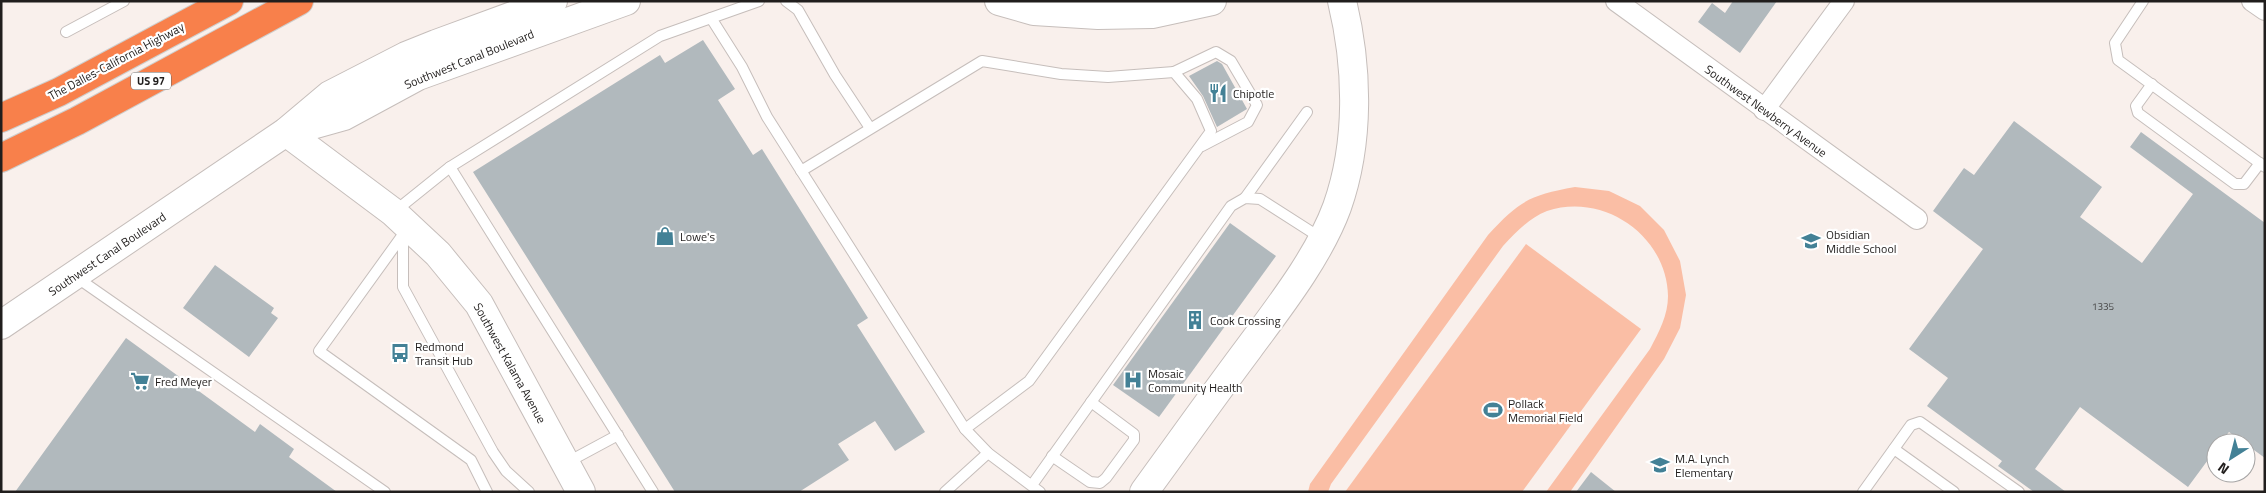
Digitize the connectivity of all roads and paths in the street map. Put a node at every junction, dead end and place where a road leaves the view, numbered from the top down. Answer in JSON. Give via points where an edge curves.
{"nodes":[{"id":1,"x":124,"y":1,"type":"edge"},
{"id":2,"x":229,"y":1,"type":"edge"},
{"id":3,"x":299,"y":1,"type":"edge"},
{"id":4,"x":552,"y":1,"type":"edge"},
{"id":5,"x":626,"y":1,"type":"edge"},
{"id":6,"x":760,"y":1,"type":"edge"},
{"id":7,"x":786,"y":1,"type":"edge"},
{"id":8,"x":999,"y":1,"type":"edge"},
{"id":9,"x":1212,"y":1,"type":"edge"},
{"id":10,"x":1342,"y":1,"type":"edge"},
{"id":11,"x":1616,"y":1,"type":"edge"},
{"id":12,"x":1844,"y":1,"type":"edge"},
{"id":13,"x":2143,"y":1,"type":"edge"},
{"id":14,"x":2252,"y":1,"type":"edge"},
{"id":15,"x":2265,"y":10,"type":"edge"},
{"id":16,"x":711,"y":18,"type":"junction"},
{"id":17,"x":66,"y":32,"type":"dead end"},
{"id":18,"x":1174,"y":72,"type":"junction"},
{"id":19,"x":2152,"y":84,"type":"junction"},
{"id":20,"x":1764,"y":110,"type":"junction"},
{"id":21,"x":1306,"y":112,"type":"dead end"},
{"id":22,"x":1,"y":118,"type":"edge"},
{"id":23,"x":870,"y":128,"type":"junction"},
{"id":24,"x":286,"y":132,"type":"junction"},
{"id":25,"x":1199,"y":148,"type":"junction"},
{"id":26,"x":1,"y":158,"type":"edge"},
{"id":27,"x":2262,"y":165,"type":"edge"},
{"id":28,"x":450,"y":167,"type":"junction"},
{"id":29,"x":801,"y":171,"type":"junction"},
{"id":30,"x":1246,"y":198,"type":"junction"},
{"id":31,"x":1917,"y":218,"type":"dead end"},
{"id":32,"x":402,"y":224,"type":"junction"},
{"id":33,"x":1321,"y":238,"type":"junction"},
{"id":34,"x":75,"y":276,"type":"junction"},
{"id":35,"x":1,"y":325,"type":"edge"},
{"id":36,"x":1091,"y":402,"type":"junction"},
{"id":37,"x":965,"y":429,"type":"junction"},
{"id":38,"x":618,"y":435,"type":"junction"},
{"id":39,"x":1894,"y":449,"type":"junction"},
{"id":40,"x":988,"y":453,"type":"junction"},
{"id":41,"x":1052,"y":456,"type":"junction"},
{"id":42,"x":565,"y":464,"type":"junction"},
{"id":43,"x":1036,"y":489,"type":"edge"},
{"id":44,"x":385,"y":492,"type":"edge"},
{"id":45,"x":486,"y":492,"type":"edge"},
{"id":46,"x":528,"y":492,"type":"edge"},
{"id":47,"x":581,"y":492,"type":"edge"},
{"id":48,"x":653,"y":492,"type":"edge"},
{"id":49,"x":945,"y":492,"type":"edge"},
{"id":50,"x":1144,"y":492,"type":"edge"},
{"id":51,"x":1863,"y":492,"type":"edge"},
{"id":52,"x":1954,"y":492,"type":"edge"},
{"id":53,"x":2019,"y":492,"type":"edge"}],
"edges":[{"from":1,"to":17,"type":"lane"},
{"from":2,"to":22,"type":"highway","name":"The Dalles-California Highway","number":"US 97","via":[[59,92]]},
{"from":3,"to":26,"type":"highway","number":"US 97","via":[[77,121]]},
{"from":4,"to":24,"type":"main road","name":"Southwest Canal Boulevard","via":[[406,56],[330,95]]},
{"from":5,"to":24,"type":"main road","name":"Southwest Canal Boulevard","via":[[418,76],[344,116]]},
{"from":6,"to":16,"type":"lane"},
{"from":7,"to":23,"type":"lane","via":[[798,10]]},
{"from":8,"to":9,"type":"main road","via":[[1034,11],[1098,15],[1152,14]]},
{"from":10,"to":33,"type":"main road","via":[[1352,54],[1354,119],[1350,162],[1337,208]]},
{"from":11,"to":20,"type":"street","name":"Southwest Newberry Avenue"},
{"from":12,"to":20,"type":"street"},
{"from":13,"to":19,"type":"lane","via":[[2115,43],[2118,60]]},
{"from":14,"to":15,"type":"street"},
{"from":16,"to":28,"type":"lane","via":[[660,36]]},
{"from":16,"to":29,"type":"lane"},
{"from":18,"to":23,"type":"lane","via":[[1108,78],[982,61]]},
{"from":18,"to":25,"type":"lane","via":[[1197,99],[1211,131]]},
{"from":18,"to":25,"type":"lane","via":[[1216,52],[1231,61],[1257,105],[1248,122]]},
{"from":19,"to":27,"type":"lane"},
{"from":19,"to":27,"type":"lane","via":[[2136,106],[2138,113],[2235,184],[2244,184]]},
{"from":20,"to":31,"type":"street","name":"Southwest Newberry Avenue"},
{"from":21,"to":30,"type":"lane"},
{"from":23,"to":29,"type":"lane"},
{"from":24,"to":32,"type":"main road","name":"Southwest Kalama Avenue"},
{"from":24,"to":34,"type":"main road","name":"Southwest Canal Boulevard"},
{"from":25,"to":37,"type":"lane","via":[[1029,381]]},
{"from":28,"to":32,"type":"lane"},
{"from":28,"to":38,"type":"lane"},
{"from":29,"to":37,"type":"lane"},
{"from":30,"to":33,"type":"lane","via":[[1260,199]]},
{"from":30,"to":36,"type":"lane","via":[[1231,206]]},
{"from":32,"to":42,"type":"main road","name":"Southwest Kalama Avenue","via":[[438,254],[479,304]]},
{"from":32,"to":45,"type":"lane","via":[[318,351],[472,460]]},
{"from":32,"to":46,"type":"lane","via":[[403,287],[493,452],[506,471]]},
{"from":33,"to":50,"type":"main road","via":[[1281,304]]},
{"from":34,"to":35,"type":"main road","name":"Southwest Canal Boulevard"},
{"from":34,"to":44,"type":"lane"},
{"from":36,"to":41,"type":"lane"},
{"from":36,"to":41,"type":"lane","via":[[1134,434],[1134,440],[1100,483],[1090,482]]},
{"from":37,"to":40,"type":"lane"},
{"from":38,"to":42,"type":"lane"},
{"from":38,"to":48,"type":"lane"},
{"from":39,"to":51,"type":"lane"},
{"from":39,"to":52,"type":"lane"},
{"from":39,"to":53,"type":"lane","via":[[1911,425],[1920,422]]},
{"from":40,"to":43,"type":"lane"},
{"from":40,"to":49,"type":"lane"},
{"from":41,"to":43,"type":"lane"},
{"from":42,"to":47,"type":"main road","name":"Southwest Kalama Avenue"}]}
